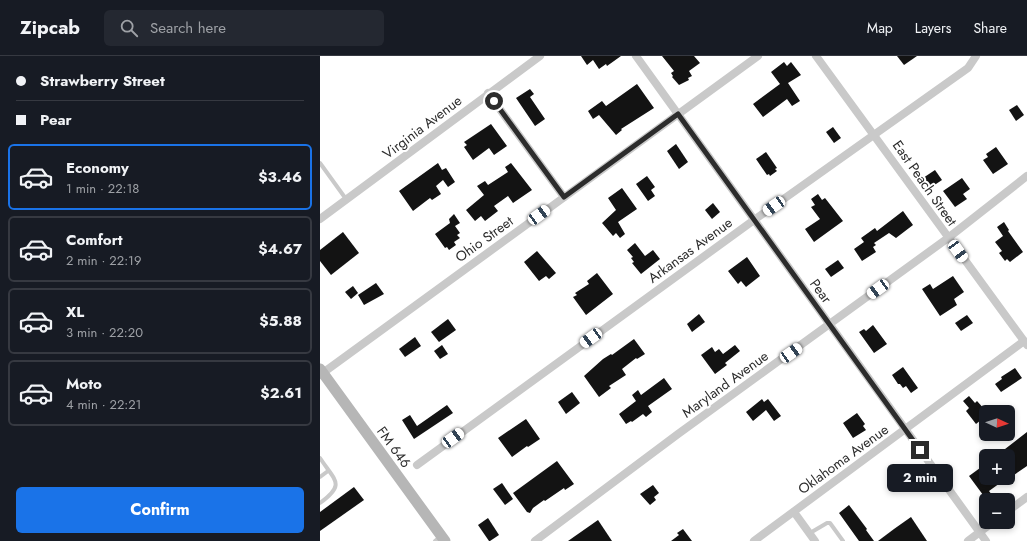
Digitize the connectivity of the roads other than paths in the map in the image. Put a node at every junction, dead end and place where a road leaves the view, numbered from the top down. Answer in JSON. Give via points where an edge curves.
{"nodes":[{"id":1,"x":540,"y":56,"type":"edge"},
{"id":2,"x":636,"y":56,"type":"edge"},
{"id":3,"x":758,"y":56,"type":"edge"},
{"id":4,"x":816,"y":56,"type":"edge"},
{"id":5,"x":976,"y":56,"type":"edge"},
{"id":6,"x":488,"y":93,"type":"junction"},
{"id":7,"x":678,"y":114,"type":"junction"},
{"id":8,"x":874,"y":134,"type":"junction"},
{"id":9,"x":320,"y":163,"type":"edge"},
{"id":10,"x":1027,"y":176,"type":"edge"},
{"id":11,"x":564,"y":197,"type":"junction"},
{"id":12,"x":346,"y":199,"type":"junction"},
{"id":13,"x":320,"y":219,"type":"edge"},
{"id":14,"x":754,"y":220,"type":"junction"},
{"id":15,"x":948,"y":238,"type":"junction"},
{"id":16,"x":829,"y":325,"type":"junction"},
{"id":17,"x":1026,"y":343,"type":"edge"},
{"id":18,"x":321,"y":372,"type":"edge"},
{"id":19,"x":905,"y":429,"type":"junction"},
{"id":20,"x":320,"y":458,"type":"edge"},
{"id":21,"x":417,"y":465,"type":"dead end"},
{"id":22,"x":328,"y":471,"type":"junction"},
{"id":23,"x":320,"y":477,"type":"edge"},
{"id":24,"x":1027,"y":497,"type":"edge"},
{"id":25,"x":320,"y":503,"type":"edge"},
{"id":26,"x":1015,"y":506,"type":"edge"},
{"id":27,"x":794,"y":512,"type":"junction"},
{"id":28,"x":984,"y":529,"type":"edge"},
{"id":29,"x":980,"y":532,"type":"junction"},
{"id":30,"x":809,"y":534,"type":"junction"},
{"id":31,"x":440,"y":539,"type":"edge"},
{"id":32,"x":535,"y":541,"type":"edge"},
{"id":33,"x":754,"y":541,"type":"edge"},
{"id":34,"x":815,"y":541,"type":"edge"},
{"id":35,"x":843,"y":541,"type":"edge"},
{"id":36,"x":968,"y":541,"type":"edge"},
{"id":37,"x":986,"y":541,"type":"edge"}],
"edges":[{"from":1,"to":6,"type":"street","name":"Virginia Avenue"},
{"from":2,"to":7,"type":"street","name":"Pear"},
{"from":3,"to":7,"type":"street","name":"Ohio Street"},
{"from":4,"to":8,"type":"street","name":"East Peach Street"},
{"from":5,"to":8,"type":"street","name":"Arkansas Avenue","via":[[968,68]]},
{"from":6,"to":11,"type":"street"},
{"from":6,"to":12,"type":"street","name":"Virginia Avenue"},
{"from":7,"to":11,"type":"street","name":"Ohio Street"},
{"from":7,"to":14,"type":"street","name":"Pear"},
{"from":8,"to":14,"type":"street","name":"Arkansas Avenue"},
{"from":8,"to":15,"type":"street","name":"East Peach Street"},
{"from":9,"to":12,"type":"lane"},
{"from":10,"to":15,"type":"street","name":"Maryland Avenue"},
{"from":11,"to":18,"type":"street","name":"Ohio Street"},
{"from":12,"to":13,"type":"street","name":"Virginia Avenue"},
{"from":14,"to":16,"type":"street","name":"Pear"},
{"from":14,"to":21,"type":"street","name":"Arkansas Avenue"},
{"from":15,"to":16,"type":"street","name":"Maryland Avenue"},
{"from":15,"to":17,"type":"street","name":"East Peach Street"},
{"from":16,"to":19,"type":"street","name":"Pear"},
{"from":16,"to":32,"type":"street","name":"Maryland Avenue"},
{"from":17,"to":19,"type":"street","name":"Oklahoma Avenue"},
{"from":18,"to":31,"type":"main road","name":"FM 646","number":"FM 646"},
{"from":19,"to":27,"type":"street","name":"Oklahoma Avenue"},
{"from":19,"to":29,"type":"street","name":"Pear"},
{"from":20,"to":22,"type":"lane"},
{"from":22,"to":23,"type":"lane"},
{"from":22,"to":25,"type":"lane","via":[[336,482],[336,489]]},
{"from":24,"to":26,"type":"street"},
{"from":27,"to":30,"type":"street"},
{"from":27,"to":33,"type":"street","name":"Oklahoma Avenue"},
{"from":28,"to":29,"type":"street"},
{"from":29,"to":36,"type":"street"},
{"from":29,"to":37,"type":"street","name":"Pear"},
{"from":30,"to":34,"type":"street"},
{"from":30,"to":35,"type":"lane","via":[[830,523]]}]}
